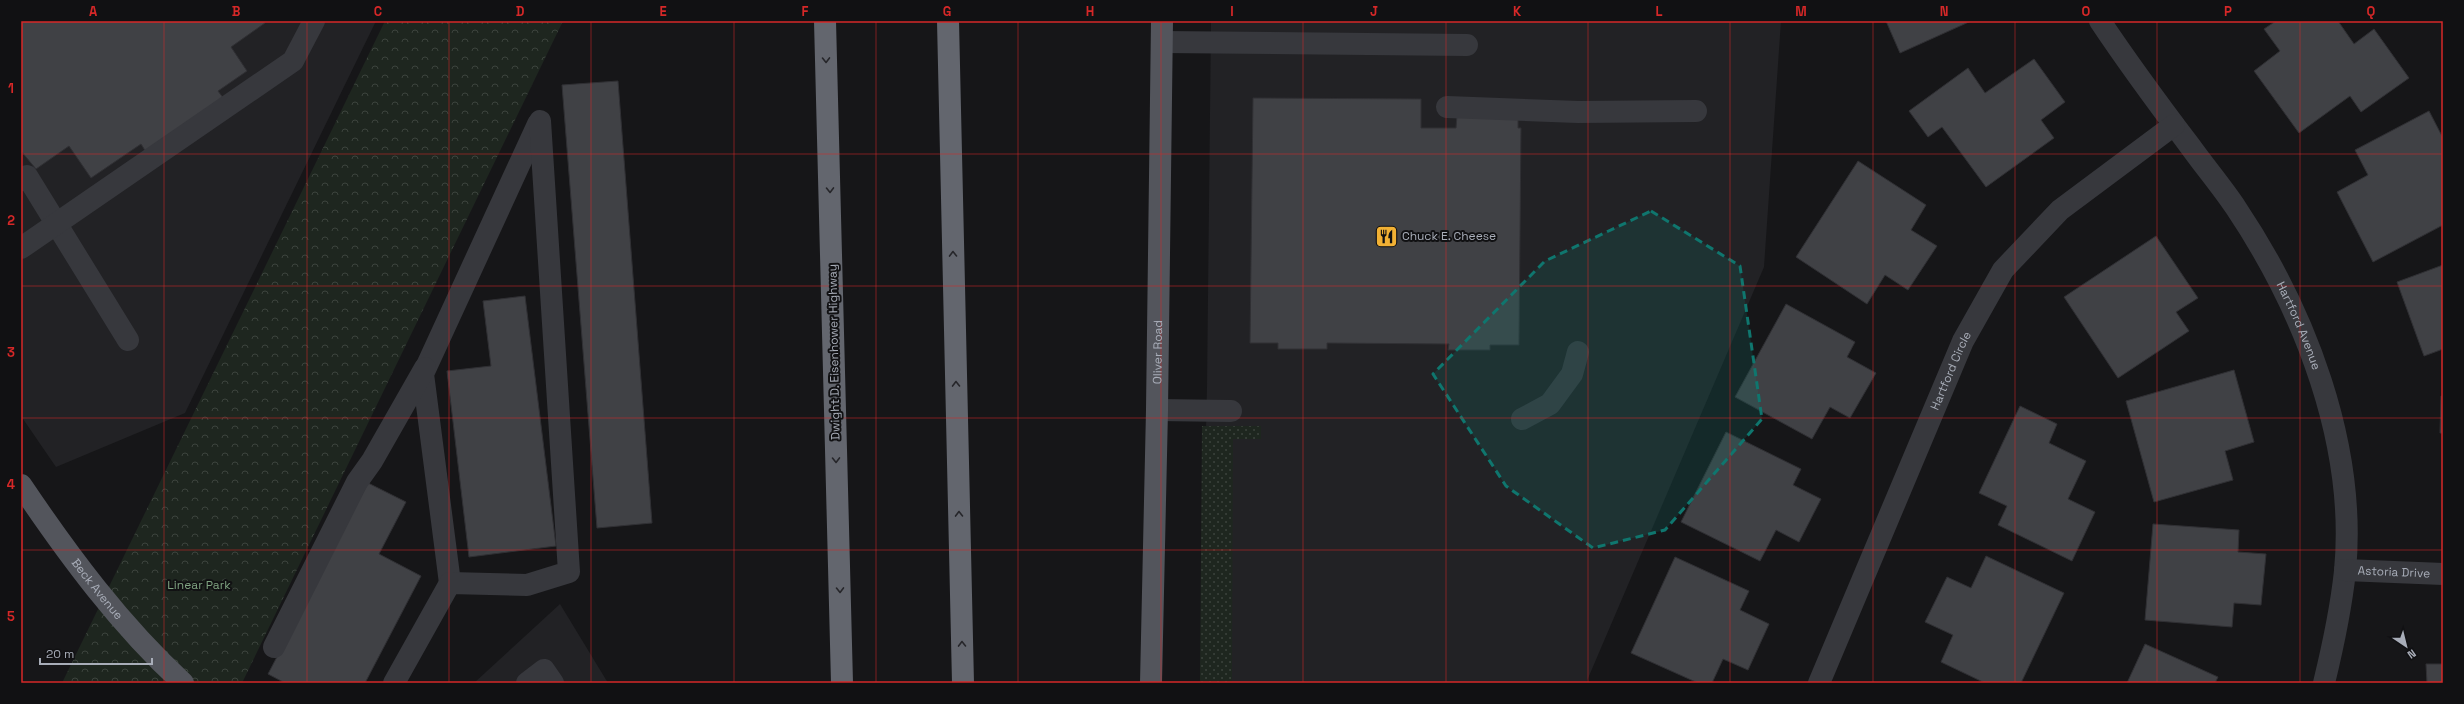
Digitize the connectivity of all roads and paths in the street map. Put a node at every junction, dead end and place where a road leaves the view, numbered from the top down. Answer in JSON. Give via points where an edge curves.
{"nodes":[{"id":1,"x":825,"y":21,"type":"edge"},
{"id":2,"x":948,"y":21,"type":"edge"},
{"id":3,"x":2100,"y":21,"type":"edge"},
{"id":4,"x":312,"y":22,"type":"edge"},
{"id":5,"x":1162,"y":31,"type":"edge"},
{"id":6,"x":1467,"y":45,"type":"dead end"},
{"id":7,"x":1447,"y":107,"type":"dead end"},
{"id":8,"x":1696,"y":111,"type":"dead end"},
{"id":9,"x":2174,"y":125,"type":"junction"},
{"id":10,"x":21,"y":180,"type":"edge"},
{"id":11,"x":55,"y":224,"type":"junction"},
{"id":12,"x":21,"y":248,"type":"edge"},
{"id":13,"x":128,"y":340,"type":"dead end"},
{"id":14,"x":1578,"y":352,"type":"dead end"},
{"id":15,"x":425,"y":367,"type":"junction"},
{"id":16,"x":1157,"y":410,"type":"junction"},
{"id":17,"x":1232,"y":411,"type":"dead end"},
{"id":18,"x":1522,"y":419,"type":"dead end"},
{"id":19,"x":21,"y":486,"type":"edge"},
{"id":20,"x":2345,"y":570,"type":"junction"},
{"id":21,"x":2443,"y":574,"type":"edge"},
{"id":22,"x":450,"y":584,"type":"junction"},
{"id":23,"x":274,"y":647,"type":"dead end"},
{"id":24,"x":183,"y":683,"type":"edge"},
{"id":25,"x":394,"y":683,"type":"edge"},
{"id":26,"x":527,"y":683,"type":"edge"},
{"id":27,"x":553,"y":683,"type":"edge"},
{"id":28,"x":842,"y":683,"type":"edge"},
{"id":29,"x":963,"y":683,"type":"edge"},
{"id":30,"x":1151,"y":683,"type":"edge"},
{"id":31,"x":1819,"y":683,"type":"edge"},
{"id":32,"x":2324,"y":683,"type":"edge"}],
"edges":[{"from":1,"to":28,"type":"highway","name":"Dwight D. Eisenhower Highway","one_way":true},
{"from":29,"to":2,"type":"highway","one_way":true},
{"from":3,"to":9,"type":"street","name":"Hartford Avenue"},
{"from":4,"to":11,"type":"street","via":[[293,61]]},
{"from":5,"to":6,"type":"street"},
{"from":5,"to":16,"type":"main road","name":"Oliver Road"},
{"from":7,"to":8,"type":"street","via":[[1578,112]]},
{"from":9,"to":20,"type":"street","name":"Hartford Avenue","via":[[2240,215],[2288,297],[2316,367],[2338,451],[2345,508]]},
{"from":9,"to":31,"type":"street","name":"Hartford Circle","via":[[2060,210],[2003,270],[1963,341]]},
{"from":10,"to":11,"type":"street","via":[[27,176]]},
{"from":11,"to":12,"type":"street"},
{"from":11,"to":13,"type":"street"},
{"from":14,"to":18,"type":"street","via":[[1572,374],[1550,404]]},
{"from":15,"to":22,"type":"street","via":[[423,374]]},
{"from":15,"to":22,"type":"street","via":[[540,121],[569,572],[526,585]]},
{"from":15,"to":23,"type":"street","via":[[372,461],[357,482]]},
{"from":16,"to":17,"type":"street"},
{"from":16,"to":30,"type":"main road","name":"Oliver Road"},
{"from":19,"to":24,"type":"main road","name":"Beck Avenue","via":[[67,553],[150,652]]},
{"from":20,"to":21,"type":"street","name":"Astoria Drive"},
{"from":20,"to":32,"type":"street","name":"Hartford Avenue","via":[[2334,643]]},
{"from":22,"to":25,"type":"street"},
{"from":26,"to":27,"type":"street","via":[[544,670]]}]}
